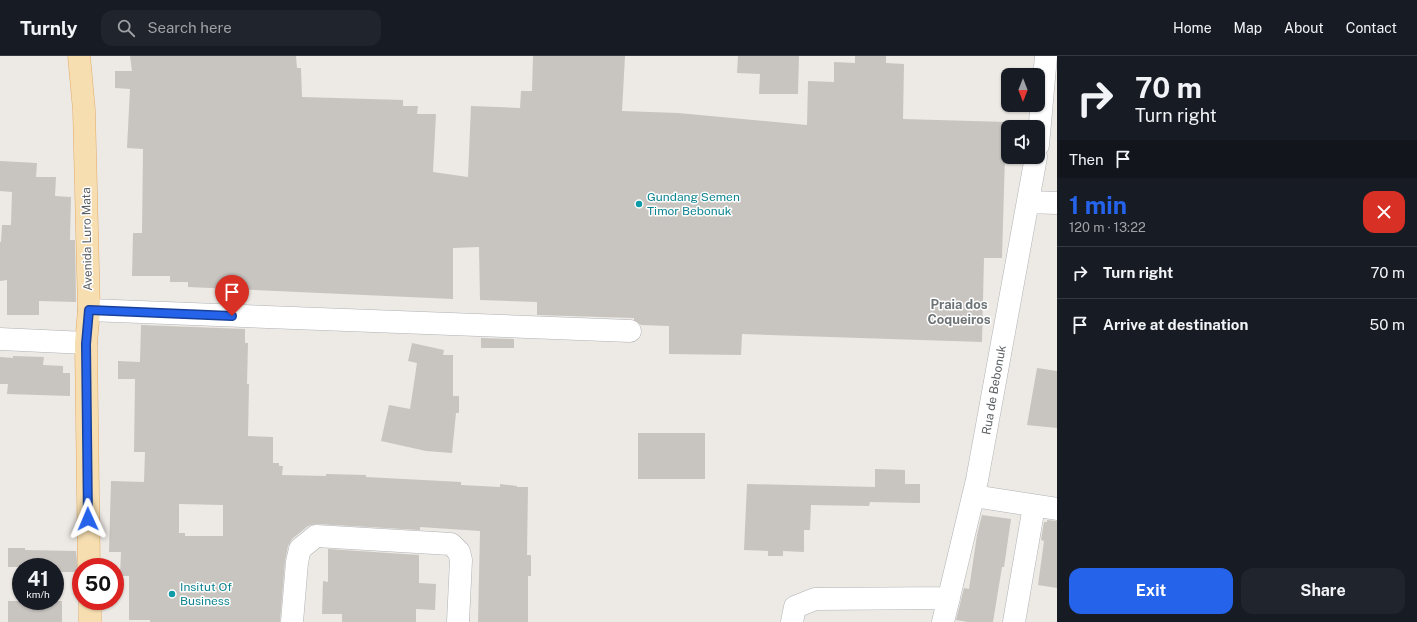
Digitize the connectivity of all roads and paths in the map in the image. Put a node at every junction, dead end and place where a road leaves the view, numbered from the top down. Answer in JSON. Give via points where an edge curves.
{"nodes":[{"id":1,"x":79,"y":56,"type":"edge"},
{"id":2,"x":1046,"y":56,"type":"edge"},
{"id":3,"x":1040,"y":120,"type":"edge"},
{"id":4,"x":1035,"y":164,"type":"edge"},
{"id":5,"x":1028,"y":202,"type":"junction"},
{"id":6,"x":1057,"y":203,"type":"edge"},
{"id":7,"x":89,"y":310,"type":"junction"},
{"id":8,"x":630,"y":331,"type":"dead end"},
{"id":9,"x":0,"y":339,"type":"edge"},
{"id":10,"x":86,"y":344,"type":"junction"},
{"id":11,"x":974,"y":496,"type":"junction"},
{"id":12,"x":1034,"y":506,"type":"junction"},
{"id":13,"x":1057,"y":509,"type":"edge"},
{"id":14,"x":89,"y":558,"type":"edge"},
{"id":15,"x":949,"y":598,"type":"junction"},
{"id":16,"x":90,"y":610,"type":"edge"},
{"id":17,"x":90,"y":622,"type":"edge"},
{"id":18,"x":292,"y":622,"type":"edge"},
{"id":19,"x":458,"y":622,"type":"edge"},
{"id":20,"x":792,"y":622,"type":"edge"},
{"id":21,"x":943,"y":622,"type":"edge"},
{"id":22,"x":1014,"y":622,"type":"edge"}],
"edges":[{"from":1,"to":7,"type":"main road","name":"Avenida Luro Mata","via":[[84,110]]},
{"from":2,"to":3,"type":"street"},
{"from":4,"to":5,"type":"street","name":"Rua de Bebonuk"},
{"from":5,"to":6,"type":"street"},
{"from":5,"to":11,"type":"street","name":"Rua de Bebonuk"},
{"from":7,"to":8,"type":"street"},
{"from":7,"to":10,"type":"main road","name":"Avenida Luro Mata"},
{"from":9,"to":10,"type":"street"},
{"from":10,"to":14,"type":"main road","name":"Avenida Luro Mata"},
{"from":11,"to":12,"type":"street"},
{"from":11,"to":15,"type":"street","name":"Rua de Bebonuk"},
{"from":12,"to":13,"type":"street"},
{"from":12,"to":22,"type":"street"},
{"from":15,"to":20,"type":"street","via":[[815,599],[794,607]]},
{"from":15,"to":21,"type":"street","name":"Rua de Bebonuk"},
{"from":16,"to":17,"type":"main road"},
{"from":18,"to":19,"type":"street","via":[[300,549],[316,536],[451,544],[461,560]]}]}
